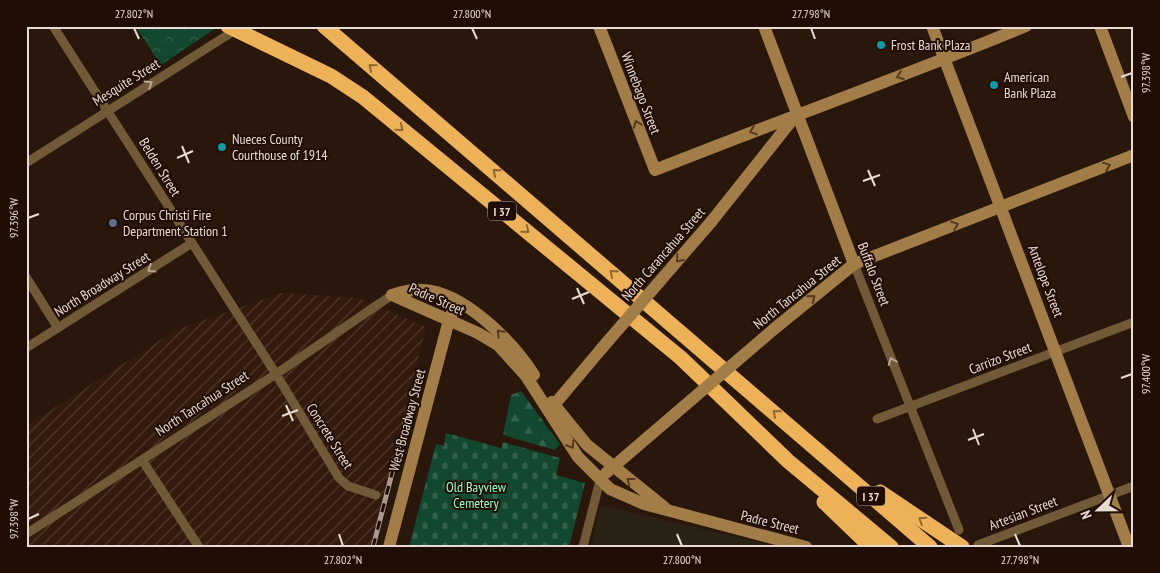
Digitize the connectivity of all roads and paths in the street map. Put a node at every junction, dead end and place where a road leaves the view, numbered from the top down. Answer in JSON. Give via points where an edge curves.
{"nodes":[{"id":1,"x":53,"y":26,"type":"edge"},
{"id":2,"x":324,"y":26,"type":"edge"},
{"id":3,"x":599,"y":26,"type":"edge"},
{"id":4,"x":764,"y":26,"type":"edge"},
{"id":5,"x":932,"y":26,"type":"edge"},
{"id":6,"x":1026,"y":26,"type":"edge"},
{"id":7,"x":1100,"y":26,"type":"edge"},
{"id":8,"x":236,"y":27,"type":"edge"},
{"id":9,"x":945,"y":60,"type":"junction"},
{"id":10,"x":108,"y":110,"type":"junction"},
{"id":11,"x":798,"y":113,"type":"junction"},
{"id":12,"x":1134,"y":118,"type":"edge"},
{"id":13,"x":1134,"y":155,"type":"edge"},
{"id":14,"x":26,"y":163,"type":"edge"},
{"id":15,"x":1002,"y":206,"type":"junction"},
{"id":16,"x":192,"y":243,"type":"junction"},
{"id":17,"x":854,"y":264,"type":"junction"},
{"id":18,"x":26,"y":277,"type":"edge"},
{"id":19,"x":392,"y":295,"type":"junction"},
{"id":20,"x":457,"y":302,"type":"junction"},
{"id":21,"x":449,"y":320,"type":"junction"},
{"id":22,"x":1134,"y":322,"type":"edge"},
{"id":23,"x":58,"y":328,"type":"junction"},
{"id":24,"x":26,"y":348,"type":"edge"},
{"id":25,"x":1056,"y":351,"type":"junction"},
{"id":26,"x":276,"y":374,"type":"junction"},
{"id":27,"x":909,"y":407,"type":"junction"},
{"id":28,"x":551,"y":408,"type":"junction"},
{"id":29,"x":877,"y":420,"type":"dead end"},
{"id":30,"x":796,"y":431,"type":"junction"},
{"id":31,"x":142,"y":460,"type":"junction"},
{"id":32,"x":788,"y":461,"type":"junction"},
{"id":33,"x":612,"y":466,"type":"junction"},
{"id":34,"x":600,"y":480,"type":"junction"},
{"id":35,"x":1134,"y":486,"type":"edge"},
{"id":36,"x":376,"y":495,"type":"dead end"},
{"id":37,"x":1109,"y":495,"type":"junction"},
{"id":38,"x":668,"y":510,"type":"junction"},
{"id":39,"x":959,"y":530,"type":"dead end"},
{"id":40,"x":26,"y":534,"type":"edge"},
{"id":41,"x":978,"y":545,"type":"dead end"},
{"id":42,"x":801,"y":546,"type":"edge"},
{"id":43,"x":199,"y":547,"type":"edge"},
{"id":44,"x":389,"y":547,"type":"edge"},
{"id":45,"x":583,"y":547,"type":"edge"},
{"id":46,"x":871,"y":547,"type":"edge"},
{"id":47,"x":891,"y":547,"type":"edge"},
{"id":48,"x":930,"y":547,"type":"edge"},
{"id":49,"x":962,"y":547,"type":"edge"},
{"id":50,"x":1129,"y":547,"type":"edge"}],
"edges":[{"from":1,"to":10,"type":"street","name":"Belden Street"},
{"from":30,"to":2,"type":"highway","number":"I 37","one_way":true},
{"from":11,"to":3,"type":"main road","name":"Winnebago Street","one_way":true,"via":[[654,170]]},
{"from":4,"to":11,"type":"main road","name":"Buffalo Street"},
{"from":5,"to":9,"type":"main road","name":"Antelope Street"},
{"from":6,"to":9,"type":"main road"},
{"from":7,"to":12,"type":"main road"},
{"from":10,"to":8,"type":"street","name":"Mesquite Street","one_way":true},
{"from":8,"to":32,"type":"highway","number":"I 37","one_way":true,"via":[[331,76],[363,97],[681,358]]},
{"from":9,"to":11,"type":"main road","one_way":true},
{"from":9,"to":15,"type":"main road","name":"Antelope Street"},
{"from":10,"to":14,"type":"street","name":"Mesquite Street"},
{"from":10,"to":16,"type":"street","name":"Belden Street"},
{"from":11,"to":17,"type":"main road","name":"Buffalo Street"},
{"from":11,"to":28,"type":"main road","name":"North Carancahua Street","one_way":true,"bridge":true,"via":[[711,222]]},
{"from":15,"to":13,"type":"main road","name":"North Tancahua Street","one_way":true},
{"from":17,"to":15,"type":"main road","name":"North Tancahua Street","one_way":true},
{"from":15,"to":25,"type":"main road","name":"Antelope Street"},
{"from":16,"to":23,"type":"street","name":"North Broadway Street","one_way":true},
{"from":16,"to":26,"type":"street","name":"Belden Street"},
{"from":27,"to":17,"type":"street","name":"Buffalo Street","one_way":true},
{"from":33,"to":17,"type":"main road","name":"North Tancahua Street","one_way":true,"bridge":true},
{"from":18,"to":23,"type":"street"},
{"from":19,"to":20,"type":"main road","name":"Padre Street","via":[[424,290]]},
{"from":19,"to":21,"type":"main road","name":"Padre Street"},
{"from":19,"to":26,"type":"street","name":"North Tancahua Street"},
{"from":20,"to":21,"type":"main road","name":"West Broadway Street"},
{"from":28,"to":20,"type":"main road","name":"Padre Street","one_way":true,"via":[[530,368],[504,336]]},
{"from":21,"to":28,"type":"main road","name":"Padre Street","via":[[498,345]]},
{"from":21,"to":44,"type":"main road","name":"West Broadway Street"},
{"from":22,"to":25,"type":"street","name":"Carrizo Street"},
{"from":23,"to":24,"type":"street","name":"North Broadway Street"},
{"from":25,"to":27,"type":"street","name":"Carrizo Street"},
{"from":25,"to":37,"type":"main road","name":"Antelope Street"},
{"from":26,"to":31,"type":"street","name":"North Tancahua Street"},
{"from":26,"to":36,"type":"street","name":"Concrete Street","via":[[339,478],[348,486]]},
{"from":27,"to":29,"type":"street","name":"Carrizo Street"},
{"from":27,"to":39,"type":"street","name":"Buffalo Street"},
{"from":28,"to":33,"type":"main road","name":"Padre Street"},
{"from":28,"to":34,"type":"main road","name":"Padre Street","one_way":true,"via":[[578,458]]},
{"from":30,"to":48,"type":"highway","number":"I 37"},
{"from":49,"to":30,"type":"highway","one_way":true},
{"from":31,"to":40,"type":"street","name":"North Tancahua Street"},
{"from":31,"to":43,"type":"street"},
{"from":32,"to":46,"type":"highway","via":[[821,499]]},
{"from":32,"to":47,"type":"highway","number":"I 37"},
{"from":33,"to":34,"type":"main road","name":"North Tancahua Street"},
{"from":38,"to":33,"type":"main road","name":"Padre Street","one_way":true},
{"from":34,"to":38,"type":"main road","name":"Padre Street","via":[[626,498]]},
{"from":34,"to":45,"type":"street"},
{"from":35,"to":37,"type":"street","name":"Artesian Street"},
{"from":37,"to":41,"type":"street","name":"Artesian Street"},
{"from":37,"to":50,"type":"main road","name":"Antelope Street"},
{"from":38,"to":42,"type":"main road","name":"Padre Street"}]}
